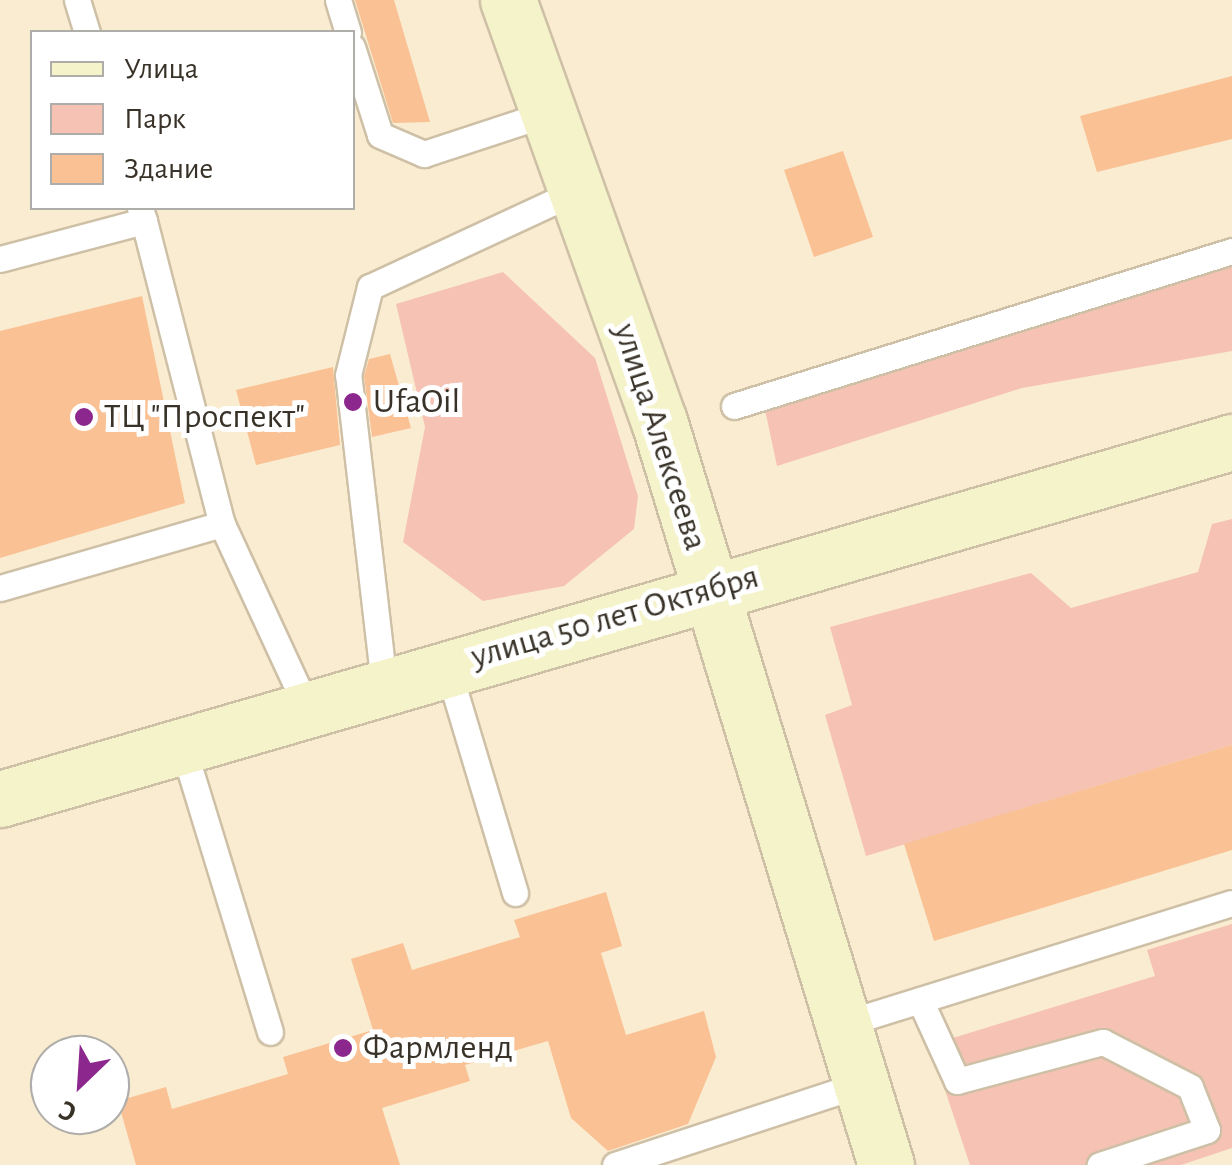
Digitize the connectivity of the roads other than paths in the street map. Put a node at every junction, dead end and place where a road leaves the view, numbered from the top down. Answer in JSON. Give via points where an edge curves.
{"nodes":[{"id":1,"x":78,"y":0,"type":"edge"},
{"id":2,"x":338,"y":0,"type":"edge"},
{"id":3,"x":508,"y":0,"type":"edge"},
{"id":4,"x":86,"y":30,"type":"edge"},
{"id":5,"x":347,"y":30,"type":"edge"},
{"id":6,"x":355,"y":57,"type":"edge"},
{"id":7,"x":549,"y":113,"type":"junction"},
{"id":8,"x":576,"y":190,"type":"junction"},
{"id":9,"x":142,"y":214,"type":"edge"},
{"id":10,"x":1232,"y":251,"type":"edge"},
{"id":11,"x":0,"y":259,"type":"edge"},
{"id":12,"x":734,"y":406,"type":"dead end"},
{"id":13,"x":1232,"y":442,"type":"edge"},
{"id":14,"x":222,"y":524,"type":"junction"},
{"id":15,"x":0,"y":588,"type":"edge"},
{"id":16,"x":708,"y":590,"type":"junction"},
{"id":17,"x":448,"y":666,"type":"junction"},
{"id":18,"x":384,"y":684,"type":"junction"},
{"id":19,"x":307,"y":708,"type":"junction"},
{"id":20,"x":182,"y":744,"type":"junction"},
{"id":21,"x":0,"y":799,"type":"edge"},
{"id":22,"x":515,"y":893,"type":"dead end"},
{"id":23,"x":1232,"y":903,"type":"edge"},
{"id":24,"x":920,"y":1000,"type":"junction"},
{"id":25,"x":843,"y":1024,"type":"junction"},
{"id":26,"x":270,"y":1032,"type":"dead end"},
{"id":27,"x":861,"y":1084,"type":"junction"},
{"id":28,"x":616,"y":1165,"type":"edge"},
{"id":29,"x":886,"y":1165,"type":"edge"},
{"id":30,"x":1100,"y":1165,"type":"edge"}],
"edges":[{"from":1,"to":4,"type":"lane"},
{"from":2,"to":5,"type":"lane"},
{"from":3,"to":7,"type":"main road","name":"улица Алексеева"},
{"from":6,"to":7,"type":"lane","via":[[380,136],[424,154]]},
{"from":7,"to":8,"type":"main road","name":"улица Алексеева"},
{"from":8,"to":16,"type":"main road","name":"улица Алексеева"},
{"from":8,"to":18,"type":"lane","via":[[370,287],[348,374]]},
{"from":9,"to":11,"type":"lane"},
{"from":9,"to":14,"type":"lane"},
{"from":10,"to":12,"type":"lane"},
{"from":13,"to":16,"type":"main road","name":"улица 50 лет Октября"},
{"from":14,"to":15,"type":"lane"},
{"from":14,"to":19,"type":"lane"},
{"from":16,"to":17,"type":"main road","name":"улица 50 лет Октября"},
{"from":16,"to":25,"type":"main road","name":"улица Алексеева"},
{"from":17,"to":18,"type":"main road","name":"улица 50 лет Октября"},
{"from":17,"to":22,"type":"lane"},
{"from":18,"to":19,"type":"main road","name":"улица 50 лет Октября"},
{"from":19,"to":20,"type":"main road","name":"улица 50 лет Октября"},
{"from":20,"to":21,"type":"main road","name":"улица 50 лет Октября"},
{"from":20,"to":26,"type":"lane"},
{"from":23,"to":24,"type":"lane"},
{"from":24,"to":25,"type":"lane"},
{"from":24,"to":30,"type":"lane","via":[[957,1081],[1102,1042],[1190,1086],[1207,1130]]},
{"from":25,"to":27,"type":"main road","name":"улица Алексеева"},
{"from":27,"to":28,"type":"lane"},
{"from":27,"to":29,"type":"main road","name":"улица Алексеева"}]}
